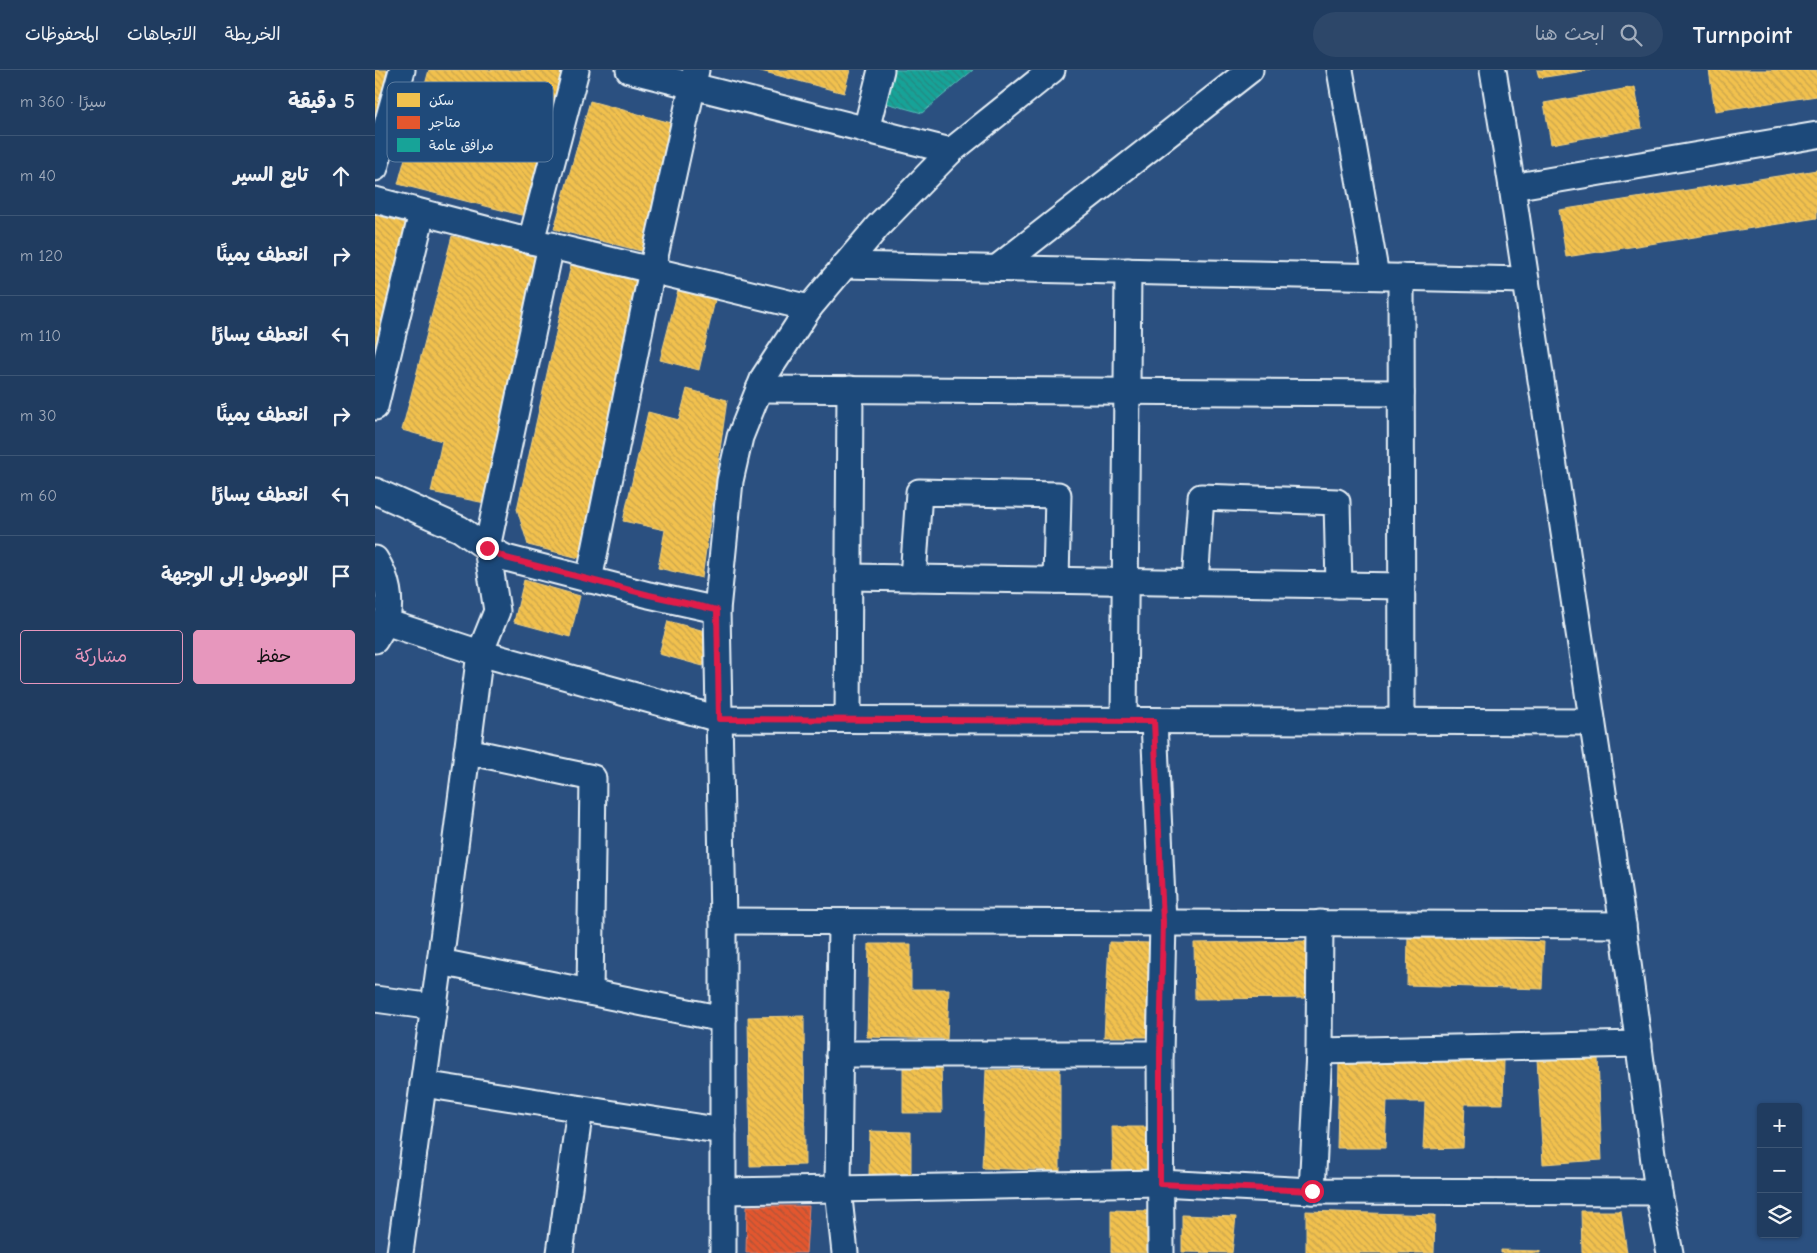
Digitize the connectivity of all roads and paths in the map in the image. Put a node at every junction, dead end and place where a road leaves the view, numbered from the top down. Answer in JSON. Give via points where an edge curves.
{"nodes":[{"id":1,"x":576,"y":70,"type":"edge"},
{"id":2,"x":629,"y":70,"type":"edge"},
{"id":3,"x":881,"y":70,"type":"edge"},
{"id":4,"x":1052,"y":70,"type":"edge"},
{"id":5,"x":1249,"y":70,"type":"edge"},
{"id":6,"x":1340,"y":70,"type":"edge"},
{"id":7,"x":1493,"y":70,"type":"edge"},
{"id":8,"x":694,"y":78,"type":"edge"},
{"id":9,"x":387,"y":124,"type":"edge"},
{"id":10,"x":865,"y":130,"type":"junction"},
{"id":11,"x":1817,"y":134,"type":"edge"},
{"id":12,"x":951,"y":151,"type":"junction"},
{"id":13,"x":375,"y":168,"type":"edge"},
{"id":14,"x":1512,"y":187,"type":"junction"},
{"id":15,"x":375,"y":200,"type":"edge"},
{"id":16,"x":423,"y":213,"type":"junction"},
{"id":17,"x":541,"y":243,"type":"junction"},
{"id":18,"x":845,"y":265,"type":"junction"},
{"id":19,"x":997,"y":268,"type":"junction"},
{"id":20,"x":652,"y":270,"type":"junction"},
{"id":21,"x":1128,"y":271,"type":"junction"},
{"id":22,"x":1376,"y":276,"type":"junction"},
{"id":23,"x":1401,"y":277,"type":"junction"},
{"id":24,"x":1526,"y":280,"type":"junction"},
{"id":25,"x":809,"y":308,"type":"junction"},
{"id":26,"x":759,"y":389,"type":"junction"},
{"id":27,"x":850,"y":389,"type":"junction"},
{"id":28,"x":1127,"y":391,"type":"junction"},
{"id":29,"x":1401,"y":393,"type":"junction"},
{"id":30,"x":375,"y":407,"type":"edge"},
{"id":31,"x":375,"y":491,"type":"edge"},
{"id":32,"x":487,"y":548,"type":"junction"},
{"id":33,"x":375,"y":559,"type":"edge"},
{"id":34,"x":849,"y":577,"type":"junction"},
{"id":35,"x":913,"y":578,"type":"junction"},
{"id":36,"x":589,"y":580,"type":"junction"},
{"id":37,"x":1056,"y":580,"type":"junction"},
{"id":38,"x":1125,"y":581,"type":"junction"},
{"id":39,"x":1195,"y":583,"type":"junction"},
{"id":40,"x":1339,"y":585,"type":"junction"},
{"id":41,"x":1401,"y":586,"type":"junction"},
{"id":42,"x":717,"y":610,"type":"junction"},
{"id":43,"x":380,"y":631,"type":"edge"},
{"id":44,"x":480,"y":653,"type":"junction"},
{"id":45,"x":719,"y":719,"type":"junction"},
{"id":46,"x":848,"y":720,"type":"junction"},
{"id":47,"x":1124,"y":720,"type":"junction"},
{"id":48,"x":1154,"y":721,"type":"junction"},
{"id":49,"x":1402,"y":721,"type":"junction"},
{"id":50,"x":1592,"y":722,"type":"junction"},
{"id":51,"x":467,"y":751,"type":"junction"},
{"id":52,"x":723,"y":921,"type":"junction"},
{"id":53,"x":841,"y":922,"type":"junction"},
{"id":54,"x":1163,"y":922,"type":"junction"},
{"id":55,"x":1320,"y":923,"type":"junction"},
{"id":56,"x":1623,"y":925,"type":"junction"},
{"id":57,"x":440,"y":962,"type":"junction"},
{"id":58,"x":590,"y":992,"type":"junction"},
{"id":59,"x":375,"y":999,"type":"edge"},
{"id":60,"x":435,"y":1007,"type":"junction"},
{"id":61,"x":723,"y":1019,"type":"junction"},
{"id":62,"x":1639,"y":1044,"type":"junction"},
{"id":63,"x":1319,"y":1051,"type":"junction"},
{"id":64,"x":839,"y":1054,"type":"junction"},
{"id":65,"x":1160,"y":1054,"type":"junction"},
{"id":66,"x":423,"y":1084,"type":"junction"},
{"id":67,"x":580,"y":1109,"type":"junction"},
{"id":68,"x":723,"y":1131,"type":"junction"},
{"id":69,"x":1160,"y":1184,"type":"junction"},
{"id":70,"x":838,"y":1188,"type":"junction"},
{"id":71,"x":723,"y":1191,"type":"junction"},
{"id":72,"x":1312,"y":1191,"type":"junction"},
{"id":73,"x":1658,"y":1192,"type":"junction"},
{"id":74,"x":400,"y":1253,"type":"edge"},
{"id":75,"x":560,"y":1253,"type":"edge"},
{"id":76,"x":723,"y":1253,"type":"edge"},
{"id":77,"x":845,"y":1253,"type":"edge"},
{"id":78,"x":1161,"y":1253,"type":"edge"},
{"id":79,"x":1670,"y":1253,"type":"edge"}],
"edges":[{"from":1,"to":17,"type":"street"},
{"from":2,"to":8,"type":"street"},
{"from":3,"to":10,"type":"street"},
{"from":4,"to":12,"type":"street"},
{"from":5,"to":19,"type":"street"},
{"from":6,"to":22,"type":"street"},
{"from":7,"to":14,"type":"street"},
{"from":8,"to":10,"type":"street"},
{"from":8,"to":20,"type":"street"},
{"from":9,"to":13,"type":"street"},
{"from":10,"to":12,"type":"street"},
{"from":11,"to":14,"type":"street"},
{"from":12,"to":18,"type":"street"},
{"from":14,"to":24,"type":"street"},
{"from":15,"to":16,"type":"street"},
{"from":16,"to":17,"type":"street"},
{"from":16,"to":30,"type":"street"},
{"from":17,"to":20,"type":"street"},
{"from":17,"to":32,"type":"street"},
{"from":18,"to":19,"type":"street"},
{"from":18,"to":25,"type":"street"},
{"from":19,"to":21,"type":"street"},
{"from":20,"to":25,"type":"street"},
{"from":20,"to":36,"type":"street"},
{"from":21,"to":22,"type":"street"},
{"from":21,"to":28,"type":"street"},
{"from":22,"to":23,"type":"street"},
{"from":23,"to":24,"type":"street"},
{"from":23,"to":29,"type":"street"},
{"from":24,"to":50,"type":"street"},
{"from":25,"to":26,"type":"street"},
{"from":26,"to":27,"type":"street"},
{"from":26,"to":42,"type":"street","via":[[739,437],[730,481]]},
{"from":27,"to":28,"type":"street"},
{"from":27,"to":34,"type":"street"},
{"from":28,"to":29,"type":"street"},
{"from":28,"to":38,"type":"street"},
{"from":29,"to":41,"type":"street"},
{"from":31,"to":32,"type":"street","via":[[460,529]]},
{"from":32,"to":36,"type":"street","via":[[506,558]]},
{"from":32,"to":44,"type":"street","via":[[497,611]]},
{"from":33,"to":43,"type":"street","via":[[386,579],[389,601]]},
{"from":34,"to":35,"type":"street"},
{"from":34,"to":46,"type":"street"},
{"from":35,"to":37,"type":"street"},
{"from":35,"to":37,"type":"street","via":[[919,492],[929,492],[1058,495]]},
{"from":36,"to":42,"type":"street"},
{"from":37,"to":38,"type":"street"},
{"from":38,"to":39,"type":"street"},
{"from":38,"to":47,"type":"street"},
{"from":39,"to":40,"type":"street"},
{"from":39,"to":40,"type":"street","via":[[1201,497],[1337,502]]},
{"from":40,"to":41,"type":"street"},
{"from":41,"to":49,"type":"street"},
{"from":42,"to":45,"type":"street"},
{"from":43,"to":44,"type":"street"},
{"from":44,"to":45,"type":"street"},
{"from":44,"to":51,"type":"street"},
{"from":45,"to":46,"type":"street"},
{"from":45,"to":52,"type":"street"},
{"from":46,"to":47,"type":"street"},
{"from":47,"to":48,"type":"street"},
{"from":48,"to":49,"type":"street"},
{"from":48,"to":54,"type":"street"},
{"from":49,"to":50,"type":"street"},
{"from":50,"to":56,"type":"street"},
{"from":51,"to":57,"type":"street"},
{"from":51,"to":58,"type":"street","via":[[593,778]]},
{"from":52,"to":53,"type":"street"},
{"from":52,"to":61,"type":"street"},
{"from":53,"to":54,"type":"street"},
{"from":53,"to":64,"type":"street"},
{"from":54,"to":55,"type":"street"},
{"from":54,"to":65,"type":"street"},
{"from":55,"to":56,"type":"street"},
{"from":55,"to":63,"type":"street"},
{"from":56,"to":62,"type":"street"},
{"from":57,"to":58,"type":"street"},
{"from":57,"to":60,"type":"street"},
{"from":58,"to":61,"type":"street"},
{"from":59,"to":60,"type":"street"},
{"from":60,"to":66,"type":"street"},
{"from":61,"to":68,"type":"street"},
{"from":62,"to":63,"type":"street"},
{"from":62,"to":73,"type":"street"},
{"from":63,"to":72,"type":"street"},
{"from":64,"to":65,"type":"street"},
{"from":64,"to":70,"type":"street"},
{"from":65,"to":69,"type":"street"},
{"from":66,"to":67,"type":"street"},
{"from":66,"to":74,"type":"street"},
{"from":67,"to":68,"type":"street"},
{"from":67,"to":75,"type":"street"},
{"from":68,"to":71,"type":"street"},
{"from":69,"to":70,"type":"street"},
{"from":69,"to":72,"type":"street"},
{"from":69,"to":78,"type":"street"},
{"from":70,"to":71,"type":"street"},
{"from":70,"to":77,"type":"street"},
{"from":71,"to":76,"type":"street"},
{"from":72,"to":73,"type":"street"},
{"from":73,"to":79,"type":"street"}]}
